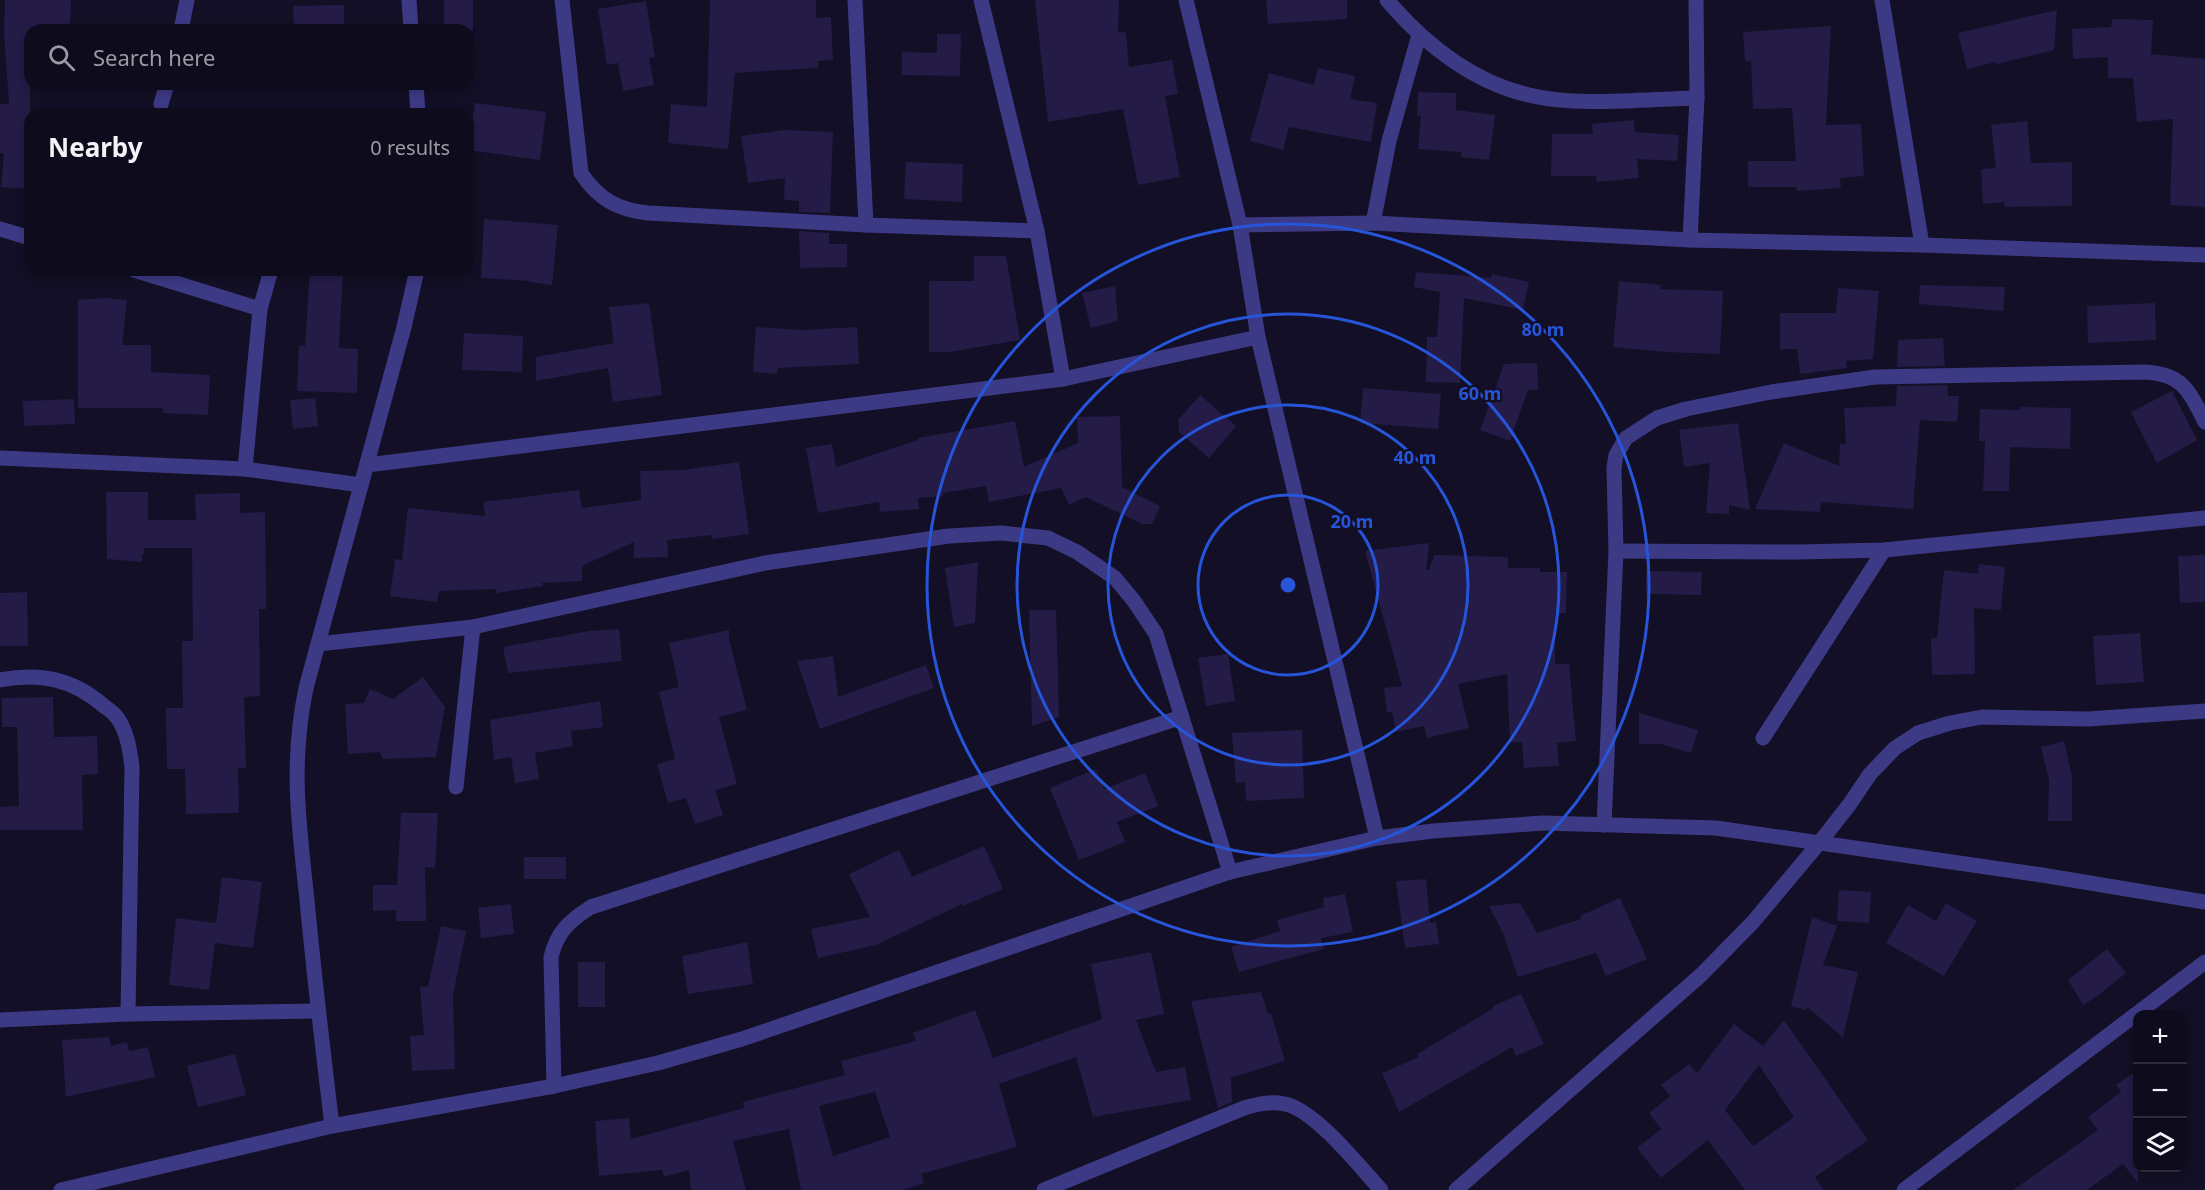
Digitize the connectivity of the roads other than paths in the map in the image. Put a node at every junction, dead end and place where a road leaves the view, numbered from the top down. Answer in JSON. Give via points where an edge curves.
{"nodes":[{"id":1,"x":187,"y":0,"type":"edge"},
{"id":2,"x":409,"y":0,"type":"edge"},
{"id":3,"x":562,"y":0,"type":"edge"},
{"id":4,"x":855,"y":0,"type":"edge"},
{"id":5,"x":981,"y":0,"type":"edge"},
{"id":6,"x":1186,"y":0,"type":"edge"},
{"id":7,"x":1387,"y":0,"type":"edge"},
{"id":8,"x":1696,"y":0,"type":"edge"},
{"id":9,"x":1882,"y":0,"type":"edge"},
{"id":10,"x":182,"y":24,"type":"edge"},
{"id":11,"x":411,"y":24,"type":"edge"},
{"id":12,"x":1419,"y":35,"type":"junction"},
{"id":13,"x":165,"y":90,"type":"edge"},
{"id":14,"x":416,"y":90,"type":"edge"},
{"id":15,"x":1697,"y":98,"type":"junction"},
{"id":16,"x":161,"y":104,"type":"dead end"},
{"id":17,"x":418,"y":108,"type":"edge"},
{"id":18,"x":1373,"y":223,"type":"junction"},
{"id":19,"x":866,"y":225,"type":"junction"},
{"id":20,"x":1240,"y":225,"type":"junction"},
{"id":21,"x":0,"y":229,"type":"edge"},
{"id":22,"x":1037,"y":231,"type":"junction"},
{"id":23,"x":24,"y":236,"type":"edge"},
{"id":24,"x":1690,"y":240,"type":"junction"},
{"id":25,"x":1922,"y":245,"type":"junction"},
{"id":26,"x":2205,"y":255,"type":"edge"},
{"id":27,"x":153,"y":276,"type":"edge"},
{"id":28,"x":269,"y":276,"type":"edge"},
{"id":29,"x":416,"y":276,"type":"edge"},
{"id":30,"x":260,"y":309,"type":"junction"},
{"id":31,"x":1258,"y":337,"type":"junction"},
{"id":32,"x":1063,"y":379,"type":"junction"},
{"id":33,"x":2205,"y":422,"type":"edge"},
{"id":34,"x":0,"y":458,"type":"edge"},
{"id":35,"x":367,"y":465,"type":"junction"},
{"id":36,"x":245,"y":469,"type":"junction"},
{"id":37,"x":361,"y":484,"type":"junction"},
{"id":38,"x":2205,"y":518,"type":"edge"},
{"id":39,"x":1884,"y":550,"type":"junction"},
{"id":40,"x":1616,"y":551,"type":"junction"},
{"id":41,"x":473,"y":627,"type":"junction"},
{"id":42,"x":318,"y":644,"type":"junction"},
{"id":43,"x":0,"y":680,"type":"edge"},
{"id":44,"x":2205,"y":711,"type":"edge"},
{"id":45,"x":1182,"y":717,"type":"junction"},
{"id":46,"x":1763,"y":738,"type":"dead end"},
{"id":47,"x":456,"y":787,"type":"dead end"},
{"id":48,"x":1604,"y":825,"type":"junction"},
{"id":49,"x":1377,"y":838,"type":"junction"},
{"id":50,"x":1820,"y":842,"type":"junction"},
{"id":51,"x":1230,"y":872,"type":"junction"},
{"id":52,"x":2205,"y":902,"type":"edge"},
{"id":53,"x":2205,"y":962,"type":"edge"},
{"id":54,"x":318,"y":1011,"type":"junction"},
{"id":55,"x":129,"y":1014,"type":"junction"},
{"id":56,"x":0,"y":1020,"type":"edge"},
{"id":57,"x":554,"y":1086,"type":"junction"},
{"id":58,"x":332,"y":1126,"type":"junction"},
{"id":59,"x":108,"y":1184,"type":"edge"},
{"id":60,"x":61,"y":1190,"type":"edge"},
{"id":61,"x":1044,"y":1190,"type":"edge"},
{"id":62,"x":1382,"y":1190,"type":"edge"},
{"id":63,"x":1456,"y":1190,"type":"edge"},
{"id":64,"x":1904,"y":1190,"type":"edge"}],
"edges":[{"from":1,"to":10,"type":"street"},
{"from":2,"to":11,"type":"street"},
{"from":3,"to":19,"type":"street","via":[[581,173],[608,202],[648,213]]},
{"from":4,"to":19,"type":"street"},
{"from":5,"to":22,"type":"street"},
{"from":6,"to":20,"type":"street"},
{"from":7,"to":12,"type":"street"},
{"from":8,"to":15,"type":"street"},
{"from":9,"to":25,"type":"street"},
{"from":12,"to":15,"type":"street","via":[[1482,78],[1531,96],[1573,100]]},
{"from":12,"to":18,"type":"street","via":[[1389,141]]},
{"from":13,"to":16,"type":"street"},
{"from":14,"to":17,"type":"street"},
{"from":15,"to":24,"type":"street"},
{"from":18,"to":20,"type":"street"},
{"from":18,"to":24,"type":"street"},
{"from":19,"to":22,"type":"street"},
{"from":20,"to":31,"type":"street"},
{"from":21,"to":23,"type":"street"},
{"from":22,"to":32,"type":"street"},
{"from":24,"to":25,"type":"street"},
{"from":25,"to":26,"type":"street"},
{"from":27,"to":30,"type":"street"},
{"from":28,"to":30,"type":"street"},
{"from":29,"to":35,"type":"street"},
{"from":30,"to":36,"type":"street"},
{"from":31,"to":32,"type":"street"},
{"from":31,"to":49,"type":"street"},
{"from":32,"to":35,"type":"street"},
{"from":33,"to":40,"type":"street","via":[[2185,387],[2175,378],[2145,372],[1875,377],[1686,409],[1637,430],[1626,438],[1616,455]]},
{"from":34,"to":36,"type":"street"},
{"from":35,"to":37,"type":"street"},
{"from":36,"to":37,"type":"street"},
{"from":37,"to":42,"type":"street"},
{"from":38,"to":39,"type":"street"},
{"from":39,"to":40,"type":"street"},
{"from":39,"to":46,"type":"street"},
{"from":40,"to":48,"type":"street"},
{"from":41,"to":42,"type":"street"},
{"from":41,"to":45,"type":"street","via":[[765,563],[949,536],[1001,533],[1048,538],[1115,578],[1134,601],[1156,634]]},
{"from":41,"to":47,"type":"street"},
{"from":42,"to":54,"type":"street","via":[[299,719],[296,760]]},
{"from":43,"to":55,"type":"street","via":[[49,678],[73,684],[111,711],[129,744]]},
{"from":44,"to":50,"type":"street","via":[[2088,719],[1982,717],[1918,733],[1895,748],[1870,774]]},
{"from":45,"to":51,"type":"street"},
{"from":45,"to":57,"type":"street","via":[[591,908],[562,931],[553,950]]},
{"from":48,"to":49,"type":"street","via":[[1481,826]]},
{"from":48,"to":50,"type":"street","via":[[1716,828]]},
{"from":49,"to":51,"type":"street"},
{"from":50,"to":52,"type":"street"},
{"from":50,"to":63,"type":"street","via":[[1753,922],[1701,975]]},
{"from":51,"to":57,"type":"street","via":[[742,1039]]},
{"from":53,"to":64,"type":"street"},
{"from":54,"to":55,"type":"street"},
{"from":54,"to":58,"type":"street"},
{"from":55,"to":56,"type":"street"},
{"from":57,"to":58,"type":"street"},
{"from":58,"to":59,"type":"street"},
{"from":59,"to":60,"type":"street"},
{"from":61,"to":62,"type":"street","via":[[1264,1102],[1286,1104],[1302,1111]]}]}
